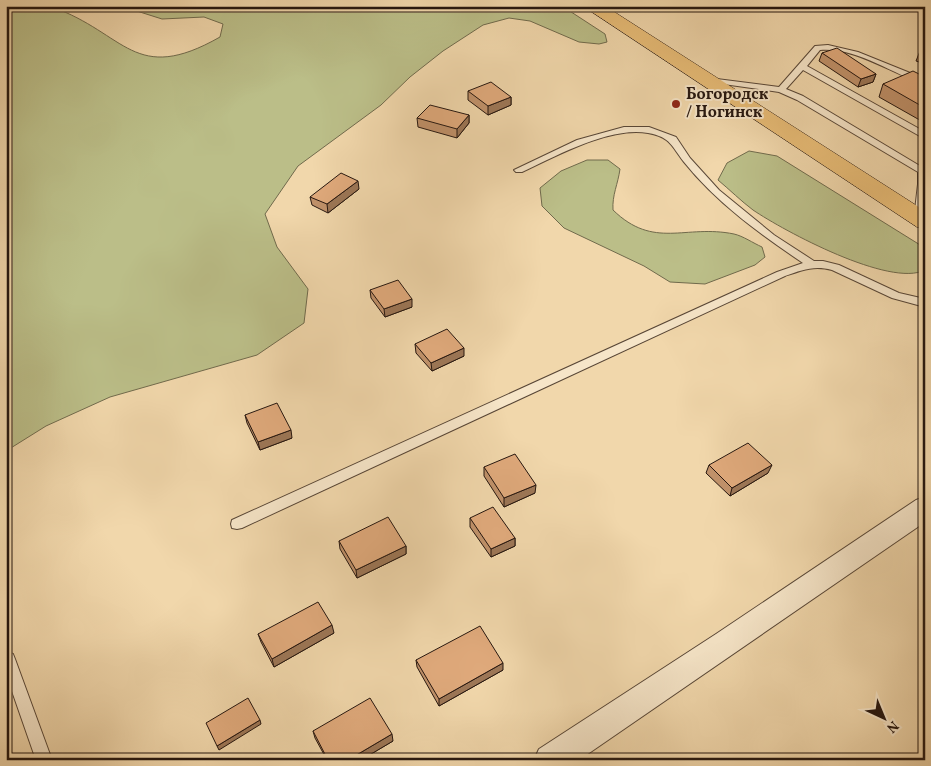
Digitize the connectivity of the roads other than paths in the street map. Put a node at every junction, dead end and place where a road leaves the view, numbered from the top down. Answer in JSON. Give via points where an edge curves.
{"nodes":[{"id":1,"x":592,"y":6,"type":"edge"},
{"id":2,"x":802,"y":66,"type":"junction"},
{"id":3,"x":704,"y":79,"type":"junction"},
{"id":4,"x":925,"y":82,"type":"edge"},
{"id":5,"x":781,"y":90,"type":"junction"},
{"id":6,"x":925,"y":136,"type":"edge"},
{"id":7,"x":519,"y":170,"type":"dead end"},
{"id":8,"x":924,"y":184,"type":"edge"},
{"id":9,"x":922,"y":220,"type":"edge"},
{"id":10,"x":812,"y":264,"type":"junction"},
{"id":11,"x":925,"y":303,"type":"edge"},
{"id":12,"x":925,"y":508,"type":"edge"},
{"id":13,"x":237,"y":524,"type":"dead end"},
{"id":14,"x":8,"y":659,"type":"dead end"},
{"id":15,"x":44,"y":760,"type":"edge"},
{"id":16,"x":550,"y":760,"type":"edge"}],
"edges":[{"from":1,"to":3,"type":"main road"},
{"from":2,"to":4,"type":"lane","via":[[818,48],[827,45],[845,49]]},
{"from":2,"to":5,"type":"lane"},
{"from":2,"to":6,"type":"lane"},
{"from":3,"to":5,"type":"lane"},
{"from":3,"to":9,"type":"main road"},
{"from":5,"to":8,"type":"lane","via":[[800,98],[922,171]]},
{"from":7,"to":10,"type":"lane","via":[[580,142],[624,130],[650,130],[673,139],[716,192],[771,237]]},
{"from":8,"to":9,"type":"lane"},
{"from":10,"to":11,"type":"lane","via":[[841,269],[895,297]]},
{"from":10,"to":13,"type":"lane","via":[[781,274]]},
{"from":12,"to":16,"type":"street"},
{"from":14,"to":15,"type":"lane"}]}
